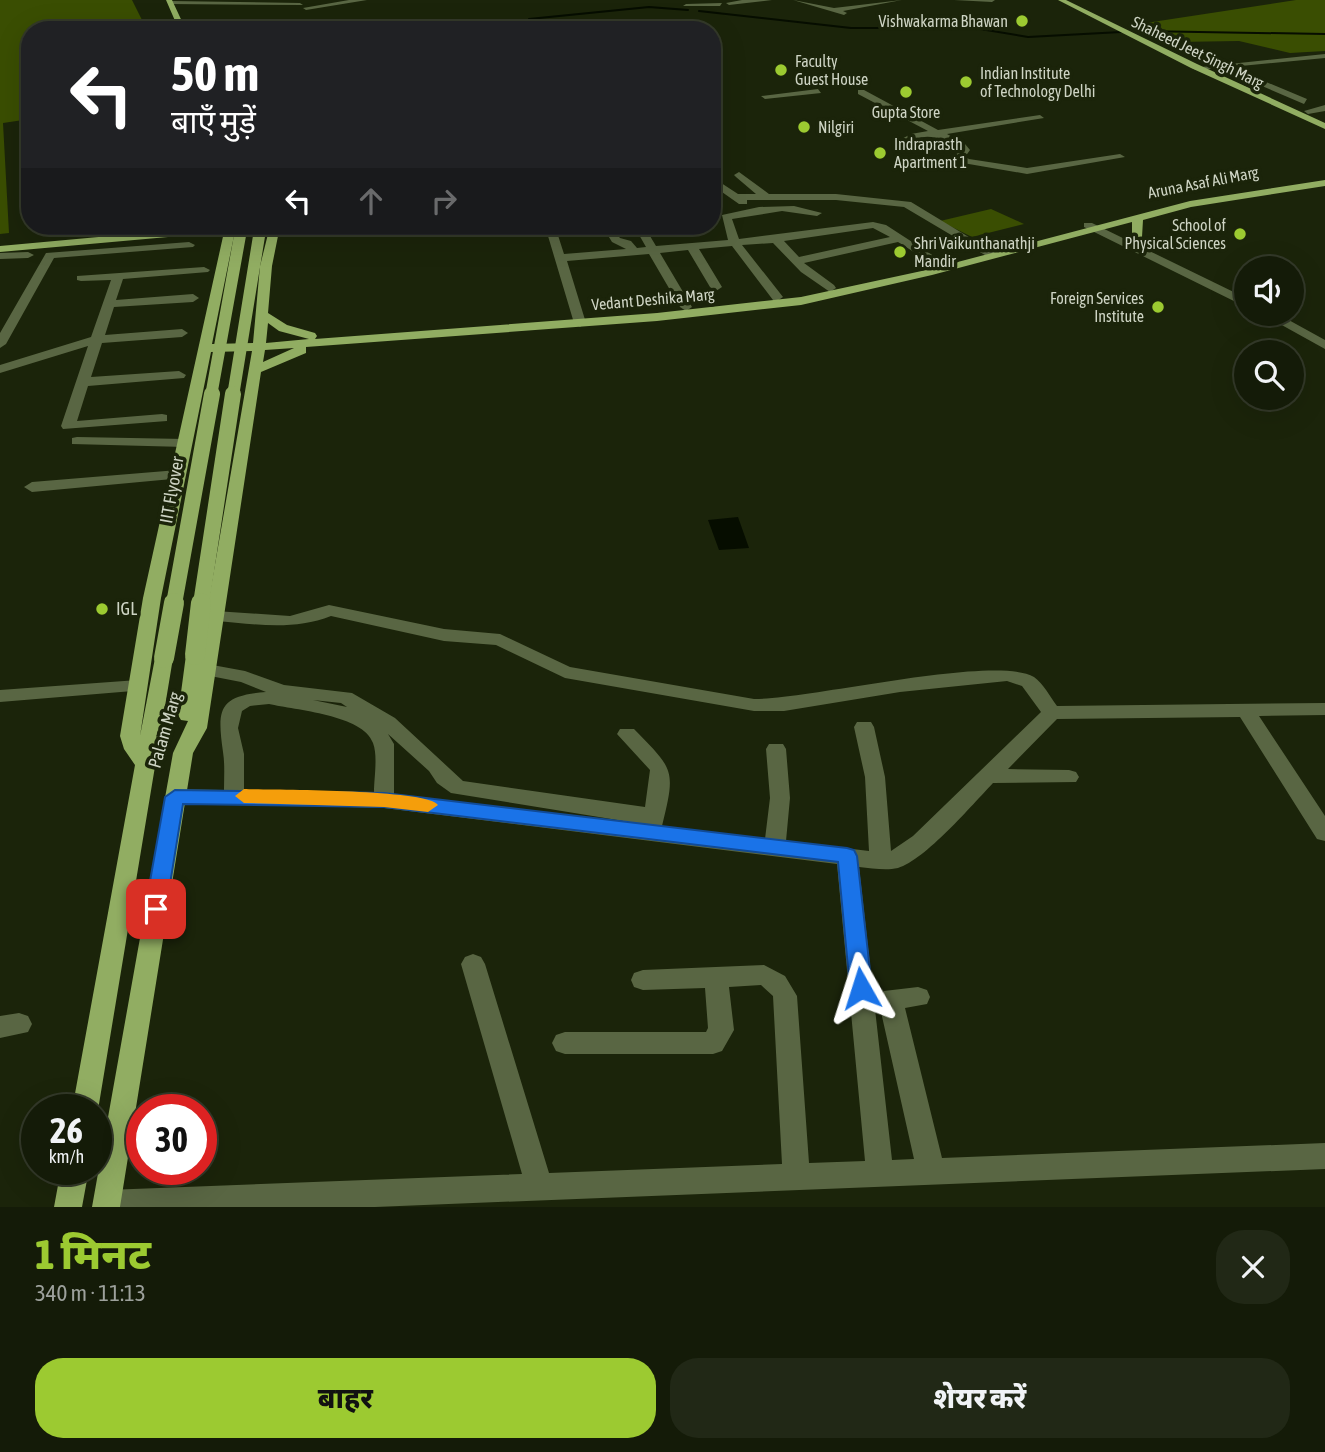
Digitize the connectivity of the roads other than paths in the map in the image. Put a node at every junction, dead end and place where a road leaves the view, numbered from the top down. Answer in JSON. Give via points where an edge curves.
{"nodes":[{"id":1,"x":364,"y":0,"type":"edge"},
{"id":2,"x":769,"y":0,"type":"edge"},
{"id":3,"x":796,"y":0,"type":"edge"},
{"id":4,"x":898,"y":0,"type":"edge"},
{"id":5,"x":957,"y":0,"type":"edge"},
{"id":6,"x":990,"y":0,"type":"edge"},
{"id":7,"x":1061,"y":0,"type":"edge"},
{"id":8,"x":1073,"y":0,"type":"edge"},
{"id":9,"x":169,"y":2,"type":"edge"},
{"id":10,"x":729,"y":3,"type":"dead end"},
{"id":11,"x":720,"y":4,"type":"dead end"},
{"id":12,"x":302,"y":5,"type":"edge"},
{"id":13,"x":686,"y":6,"type":"dead end"},
{"id":14,"x":835,"y":10,"type":"junction"},
{"id":15,"x":854,"y":16,"type":"dead end"},
{"id":16,"x":178,"y":21,"type":"edge"},
{"id":17,"x":1325,"y":56,"type":"edge"},
{"id":18,"x":1293,"y":59,"type":"junction"},
{"id":19,"x":1220,"y":65,"type":"junction"},
{"id":20,"x":1209,"y":66,"type":"junction"},
{"id":21,"x":1313,"y":66,"type":"dead end"},
{"id":22,"x":1196,"y":68,"type":"junction"},
{"id":23,"x":818,"y":91,"type":"dead end"},
{"id":24,"x":861,"y":92,"type":"dead end"},
{"id":25,"x":765,"y":96,"type":"dead end"},
{"id":26,"x":1304,"y":101,"type":"dead end"},
{"id":27,"x":1308,"y":111,"type":"joint"},
{"id":28,"x":1324,"y":114,"type":"edge"},
{"id":29,"x":1040,"y":118,"type":"dead end"},
{"id":30,"x":1325,"y":125,"type":"edge"},
{"id":31,"x":934,"y":132,"type":"junction"},
{"id":32,"x":897,"y":145,"type":"dead end"},
{"id":33,"x":1120,"y":157,"type":"dead end"},
{"id":34,"x":739,"y":175,"type":"dead end"},
{"id":35,"x":1325,"y":181,"type":"edge"},
{"id":36,"x":721,"y":186,"type":"edge"},
{"id":37,"x":736,"y":197,"type":"junction"},
{"id":38,"x":766,"y":197,"type":"junction"},
{"id":39,"x":751,"y":209,"type":"junction"},
{"id":40,"x":817,"y":214,"type":"dead end"},
{"id":41,"x":1138,"y":218,"type":"junction"},
{"id":42,"x":1094,"y":227,"type":"junction"},
{"id":43,"x":813,"y":234,"type":"junction"},
{"id":44,"x":86,"y":235,"type":"edge"},
{"id":45,"x":115,"y":235,"type":"edge"},
{"id":46,"x":231,"y":235,"type":"edge"},
{"id":47,"x":231,"y":235,"type":"edge"},
{"id":48,"x":268,"y":235,"type":"edge"},
{"id":49,"x":269,"y":235,"type":"edge"},
{"id":50,"x":553,"y":235,"type":"edge"},
{"id":51,"x":612,"y":235,"type":"edge"},
{"id":52,"x":645,"y":235,"type":"edge"},
{"id":53,"x":900,"y":238,"type":"junction"},
{"id":54,"x":776,"y":239,"type":"junction"},
{"id":55,"x":0,"y":242,"type":"edge"},
{"id":56,"x":734,"y":242,"type":"junction"},
{"id":57,"x":189,"y":245,"type":"dead end"},
{"id":58,"x":692,"y":247,"type":"junction"},
{"id":59,"x":1143,"y":248,"type":"junction"},
{"id":60,"x":0,"y":249,"type":"edge"},
{"id":61,"x":656,"y":250,"type":"junction"},
{"id":62,"x":634,"y":252,"type":"junction"},
{"id":63,"x":840,"y":252,"type":"junction"},
{"id":64,"x":989,"y":253,"type":"junction"},
{"id":65,"x":28,"y":255,"type":"dead end"},
{"id":66,"x":0,"y":256,"type":"edge"},
{"id":67,"x":562,"y":258,"type":"junction"},
{"id":68,"x":796,"y":261,"type":"junction"},
{"id":69,"x":937,"y":262,"type":"junction"},
{"id":70,"x":204,"y":270,"type":"dead end"},
{"id":71,"x":118,"y":276,"type":"junction"},
{"id":72,"x":81,"y":278,"type":"dead end"},
{"id":73,"x":716,"y":287,"type":"dead end"},
{"id":74,"x":830,"y":288,"type":"junction"},
{"id":75,"x":1234,"y":294,"type":"edge"},
{"id":76,"x":1234,"y":294,"type":"edge"},
{"id":77,"x":777,"y":297,"type":"junction"},
{"id":78,"x":193,"y":298,"type":"dead end"},
{"id":79,"x":109,"y":304,"type":"junction"},
{"id":80,"x":687,"y":307,"type":"junction"},
{"id":81,"x":655,"y":313,"type":"junction"},
{"id":82,"x":262,"y":314,"type":"junction"},
{"id":83,"x":579,"y":319,"type":"junction"},
{"id":84,"x":1294,"y":326,"type":"edge"},
{"id":85,"x":182,"y":333,"type":"dead end"},
{"id":86,"x":311,"y":336,"type":"junction"},
{"id":87,"x":99,"y":339,"type":"junction"},
{"id":88,"x":328,"y":342,"type":"junction"},
{"id":89,"x":1325,"y":342,"type":"edge"},
{"id":90,"x":0,"y":344,"type":"edge"},
{"id":91,"x":259,"y":344,"type":"junction"},
{"id":92,"x":205,"y":346,"type":"junction"},
{"id":93,"x":0,"y":369,"type":"edge"},
{"id":94,"x":255,"y":370,"type":"junction"},
{"id":95,"x":179,"y":375,"type":"dead end"},
{"id":96,"x":82,"y":382,"type":"junction"},
{"id":97,"x":249,"y":406,"type":"junction"},
{"id":98,"x":191,"y":413,"type":"junction"},
{"id":99,"x":162,"y":418,"type":"dead end"},
{"id":100,"x":78,"y":440,"type":"dead end"},
{"id":101,"x":185,"y":443,"type":"junction"},
{"id":102,"x":178,"y":475,"type":"junction"},
{"id":103,"x":32,"y":487,"type":"dead end"},
{"id":104,"x":215,"y":616,"type":"junction"},
{"id":105,"x":201,"y":662,"type":"junction"},
{"id":106,"x":138,"y":686,"type":"junction"},
{"id":107,"x":0,"y":696,"type":"edge"},
{"id":108,"x":1325,"y":709,"type":"edge"},
{"id":109,"x":1245,"y":710,"type":"junction"},
{"id":110,"x":1052,"y":713,"type":"junction"},
{"id":111,"x":864,"y":727,"type":"dead end"},
{"id":112,"x":627,"y":734,"type":"dead end"},
{"id":113,"x":776,"y":749,"type":"dead end"},
{"id":114,"x":145,"y":763,"type":"junction"},
{"id":115,"x":989,"y":775,"type":"junction"},
{"id":116,"x":1069,"y":778,"type":"dead end"},
{"id":117,"x":234,"y":796,"type":"junction"},
{"id":118,"x":175,"y":797,"type":"junction"},
{"id":119,"x":384,"y":800,"type":"junction"},
{"id":120,"x":652,"y":824,"type":"junction"},
{"id":121,"x":1325,"y":833,"type":"edge"},
{"id":122,"x":775,"y":847,"type":"junction"},
{"id":123,"x":847,"y":856,"type":"junction"},
{"id":124,"x":881,"y":861,"type":"junction"},
{"id":125,"x":472,"y":964,"type":"dead end"},
{"id":126,"x":716,"y":978,"type":"junction"},
{"id":127,"x":643,"y":980,"type":"dead end"},
{"id":128,"x":918,"y":997,"type":"dead end"},
{"id":129,"x":565,"y":1043,"type":"dead end"},
{"id":130,"x":88,"y":1094,"type":"edge"},
{"id":131,"x":1325,"y":1156,"type":"edge"},
{"id":132,"x":931,"y":1171,"type":"junction"},
{"id":133,"x":880,"y":1173,"type":"junction"},
{"id":134,"x":796,"y":1176,"type":"junction"},
{"id":135,"x":72,"y":1185,"type":"edge"},
{"id":136,"x":540,"y":1185,"type":"junction"},
{"id":137,"x":107,"y":1206,"type":"edge"},
{"id":138,"x":68,"y":1207,"type":"edge"}],
"edges":[{"from":1,"to":12,"type":"street"},
{"from":2,"to":10,"type":"street"},
{"from":3,"to":14,"type":"street"},
{"from":4,"to":14,"type":"street"},
{"from":5,"to":6,"type":"street"},
{"from":7,"to":22,"type":"main road","name":"Shaheed Jeet Singh Marg"},
{"from":8,"to":20,"type":"main road","name":"Shaheed Jeet Singh Marg"},
{"from":9,"to":12,"type":"street"},
{"from":9,"to":16,"type":"main road"},
{"from":11,"to":13,"type":"street"},
{"from":14,"to":15,"type":"street"},
{"from":17,"to":18,"type":"street"},
{"from":18,"to":19,"type":"street"},
{"from":18,"to":21,"type":"street"},
{"from":19,"to":20,"type":"street"},
{"from":19,"to":26,"type":"street"},
{"from":20,"to":22,"type":"street"},
{"from":20,"to":27,"type":"main road","name":"Shaheed Jeet Singh Marg"},
{"from":22,"to":30,"type":"main road","name":"Shaheed Jeet Singh Marg"},
{"from":23,"to":25,"type":"street"},
{"from":24,"to":31,"type":"street"},
{"from":27,"to":28,"type":"street"},
{"from":29,"to":31,"type":"street"},
{"from":31,"to":32,"type":"street"},
{"from":31,"to":33,"type":"street","via":[[964,148],[962,160],[1013,170],[1034,171]]},
{"from":34,"to":38,"type":"street"},
{"from":35,"to":41,"type":"main road","name":"Aruna Asaf Ali Marg","via":[[1222,197]]},
{"from":35,"to":42,"type":"main road","name":"Aruna Asaf Ali Marg","via":[[1208,195]]},
{"from":36,"to":37,"type":"street"},
{"from":37,"to":38,"type":"street"},
{"from":37,"to":39,"type":"street"},
{"from":38,"to":64,"type":"street","via":[[907,204]]},
{"from":39,"to":40,"type":"street"},
{"from":39,"to":56,"type":"street","via":[[746,215],[726,217]]},
{"from":41,"to":42,"type":"main road","name":"Aruna Asaf Ali Marg"},
{"from":41,"to":59,"type":"main road","via":[[1137,237]]},
{"from":42,"to":59,"type":"street"},
{"from":42,"to":64,"type":"main road","name":"Vedant Deshika Marg"},
{"from":42,"to":75,"type":"street"},
{"from":43,"to":53,"type":"street","via":[[873,225]]},
{"from":43,"to":54,"type":"street"},
{"from":43,"to":63,"type":"street"},
{"from":44,"to":55,"type":"main road"},
{"from":45,"to":60,"type":"main road"},
{"from":46,"to":92,"type":"main road","name":"Palam Marg"},
{"from":47,"to":114,"type":"main road","name":"IIT Flyover","bridge":true},
{"from":48,"to":105,"type":"main road","bridge":true,"via":[[209,540]]},
{"from":49,"to":82,"type":"main road"},
{"from":50,"to":67,"type":"street"},
{"from":51,"to":62,"type":"street"},
{"from":52,"to":61,"type":"street"},
{"from":53,"to":63,"type":"street"},
{"from":53,"to":69,"type":"street"},
{"from":54,"to":56,"type":"street"},
{"from":54,"to":68,"type":"street"},
{"from":56,"to":58,"type":"street"},
{"from":56,"to":77,"type":"street"},
{"from":57,"to":90,"type":"street","via":[[50,255]]},
{"from":58,"to":61,"type":"street"},
{"from":58,"to":73,"type":"street"},
{"from":59,"to":76,"type":"street"},
{"from":61,"to":62,"type":"street"},
{"from":61,"to":80,"type":"street"},
{"from":62,"to":67,"type":"street"},
{"from":63,"to":68,"type":"street"},
{"from":64,"to":69,"type":"main road","name":"Vedant Deshika Marg"},
{"from":64,"to":81,"type":"main road","name":"Vedant Deshika Marg","via":[[864,289],[801,301]]},
{"from":65,"to":66,"type":"street"},
{"from":67,"to":83,"type":"street"},
{"from":68,"to":74,"type":"street"},
{"from":69,"to":74,"type":"main road","name":"Vedant Deshika Marg"},
{"from":70,"to":71,"type":"street"},
{"from":71,"to":72,"type":"street"},
{"from":71,"to":79,"type":"street"},
{"from":74,"to":77,"type":"main road","name":"Vedant Deshika Marg"},
{"from":77,"to":80,"type":"main road","name":"Vedant Deshika Marg"},
{"from":78,"to":79,"type":"street"},
{"from":79,"to":87,"type":"street"},
{"from":80,"to":81,"type":"main road","name":"Vedant Deshika Marg"},
{"from":81,"to":83,"type":"main road","name":"Vedant Deshika Marg"},
{"from":82,"to":86,"type":"main road","via":[[283,328]]},
{"from":82,"to":91,"type":"main road"},
{"from":83,"to":86,"type":"main road","name":"Vedant Deshika Marg"},
{"from":83,"to":88,"type":"main road","name":"Vedant Deshika Marg"},
{"from":84,"to":89,"type":"street"},
{"from":85,"to":87,"type":"street"},
{"from":86,"to":91,"type":"main road","name":"Vedant Deshika Marg"},
{"from":87,"to":93,"type":"street"},
{"from":87,"to":96,"type":"street"},
{"from":88,"to":91,"type":"main road","name":"Vedant Deshika Marg"},
{"from":88,"to":94,"type":"main road"},
{"from":91,"to":92,"type":"main road","name":"Vedant Deshika Marg"},
{"from":91,"to":94,"type":"main road"},
{"from":92,"to":98,"type":"main road","name":"Palam Marg"},
{"from":94,"to":97,"type":"main road"},
{"from":95,"to":96,"type":"street"},
{"from":96,"to":99,"type":"street","via":[[68,426]]},
{"from":97,"to":98,"type":"main road","via":[[242,399],[224,397],[205,401]]},
{"from":97,"to":104,"type":"main road"},
{"from":98,"to":101,"type":"main road","name":"Palam Marg"},
{"from":100,"to":101,"type":"street"},
{"from":101,"to":102,"type":"main road","name":"Palam Marg"},
{"from":102,"to":103,"type":"street"},
{"from":102,"to":106,"type":"main road","name":"Palam Marg"},
{"from":104,"to":105,"type":"main road"},
{"from":104,"to":110,"type":"street","via":[[290,621],[329,610],[444,635],[500,640],[547,666],[574,674],[754,705],[784,705],[1008,675],[1029,682]]},
{"from":105,"to":118,"type":"main road","name":"Palam Marg"},
{"from":105,"to":120,"type":"street","via":[[282,691],[345,697],[388,723],[458,788]]},
{"from":106,"to":107,"type":"street"},
{"from":106,"to":114,"type":"main road","name":"Palam Marg","via":[[130,736]]},
{"from":108,"to":109,"type":"street"},
{"from":109,"to":110,"type":"street"},
{"from":109,"to":121,"type":"street"},
{"from":110,"to":115,"type":"street"},
{"from":111,"to":124,"type":"street","via":[[875,777]]},
{"from":112,"to":120,"type":"street","via":[[661,774]]},
{"from":113,"to":122,"type":"street","via":[[780,798]]},
{"from":114,"to":130,"type":"main road","name":"Palam Marg"},
{"from":115,"to":116,"type":"street"},
{"from":115,"to":124,"type":"street","via":[[907,853]]},
{"from":117,"to":118,"type":"street"},
{"from":117,"to":119,"type":"street"},
{"from":117,"to":119,"type":"street","via":[[234,754],[228,728],[233,708],[246,700],[269,698],[350,714],[374,727],[384,744]]},
{"from":118,"to":137,"type":"main road","name":"Palam Marg"},
{"from":119,"to":120,"type":"street"},
{"from":120,"to":122,"type":"street"},
{"from":122,"to":123,"type":"street"},
{"from":123,"to":124,"type":"street"},
{"from":123,"to":133,"type":"street"},
{"from":125,"to":136,"type":"street"},
{"from":126,"to":127,"type":"street"},
{"from":126,"to":129,"type":"street","via":[[721,1030],[713,1043]]},
{"from":126,"to":134,"type":"street","via":[[764,975],[782,988]]},
{"from":128,"to":132,"type":"street","via":[[893,998],[891,1008]]},
{"from":131,"to":132,"type":"street"},
{"from":132,"to":133,"type":"street"},
{"from":133,"to":134,"type":"street"},
{"from":134,"to":136,"type":"street"},
{"from":135,"to":138,"type":"main road"},
{"from":136,"to":137,"type":"street"}]}
